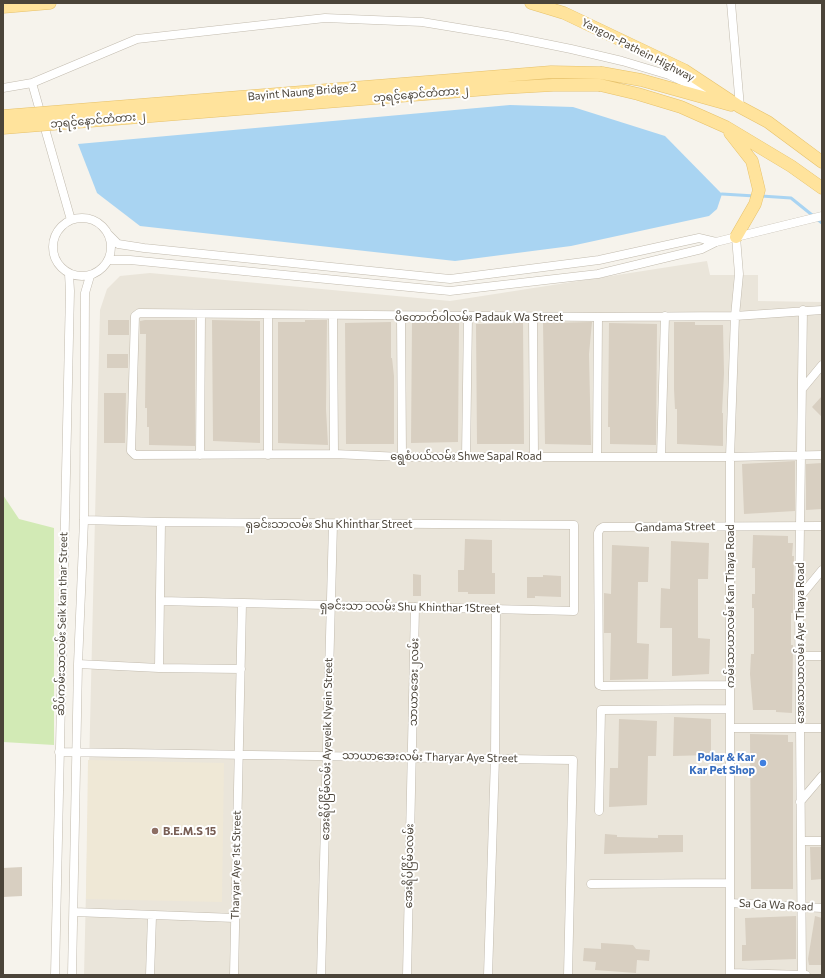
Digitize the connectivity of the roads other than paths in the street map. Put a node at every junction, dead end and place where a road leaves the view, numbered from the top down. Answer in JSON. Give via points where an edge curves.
{"nodes":[{"id":1,"x":50,"y":3,"type":"edge"},
{"id":2,"x":531,"y":3,"type":"edge"},
{"id":3,"x":730,"y":3,"type":"edge"},
{"id":4,"x":3,"y":7,"type":"edge"},
{"id":5,"x":601,"y":79,"type":"junction"},
{"id":6,"x":32,"y":83,"type":"junction"},
{"id":7,"x":3,"y":88,"type":"edge"},
{"id":8,"x":740,"y":107,"type":"junction"},
{"id":9,"x":3,"y":116,"type":"edge"},
{"id":10,"x":726,"y":127,"type":"junction"},
{"id":11,"x":3,"y":128,"type":"edge"},
{"id":12,"x":822,"y":162,"type":"edge"},
{"id":13,"x":822,"y":188,"type":"edge"},
{"id":14,"x":822,"y":216,"type":"edge"},
{"id":15,"x":70,"y":220,"type":"junction"},
{"id":16,"x":108,"y":235,"type":"junction"},
{"id":17,"x":736,"y":237,"type":"junction"},
{"id":18,"x":716,"y":242,"type":"junction"},
{"id":19,"x":108,"y":260,"type":"junction"},
{"id":20,"x":69,"y":274,"type":"junction"},
{"id":21,"x":90,"y":276,"type":"junction"},
{"id":22,"x":803,"y":310,"type":"junction"},
{"id":23,"x":822,"y":310,"type":"edge"},
{"id":24,"x":201,"y":314,"type":"junction"},
{"id":25,"x":268,"y":315,"type":"junction"},
{"id":26,"x":333,"y":315,"type":"junction"},
{"id":27,"x":401,"y":316,"type":"junction"},
{"id":28,"x":468,"y":316,"type":"junction"},
{"id":29,"x":665,"y":316,"type":"junction"},
{"id":30,"x":735,"y":316,"type":"junction"},
{"id":31,"x":533,"y":317,"type":"junction"},
{"id":32,"x":598,"y":317,"type":"junction"},
{"id":33,"x":822,"y":364,"type":"edge"},
{"id":34,"x":803,"y":388,"type":"junction"},
{"id":35,"x":132,"y":453,"type":"joint"},
{"id":36,"x":334,"y":454,"type":"junction"},
{"id":37,"x":200,"y":455,"type":"junction"},
{"id":38,"x":268,"y":455,"type":"junction"},
{"id":39,"x":822,"y":455,"type":"edge"},
{"id":40,"x":597,"y":456,"type":"junction"},
{"id":41,"x":402,"y":457,"type":"junction"},
{"id":42,"x":466,"y":457,"type":"junction"},
{"id":43,"x":534,"y":457,"type":"junction"},
{"id":44,"x":661,"y":457,"type":"junction"},
{"id":45,"x":800,"y":457,"type":"junction"},
{"id":46,"x":730,"y":458,"type":"junction"},
{"id":47,"x":84,"y":520,"type":"junction"},
{"id":48,"x":162,"y":522,"type":"junction"},
{"id":49,"x":333,"y":524,"type":"junction"},
{"id":50,"x":574,"y":525,"type":"joint"},
{"id":51,"x":800,"y":525,"type":"junction"},
{"id":52,"x":730,"y":526,"type":"junction"},
{"id":53,"x":822,"y":526,"type":"edge"},
{"id":54,"x":822,"y":570,"type":"edge"},
{"id":55,"x":799,"y":598,"type":"junction"},
{"id":56,"x":161,"y":601,"type":"junction"},
{"id":57,"x":242,"y":603,"type":"junction"},
{"id":58,"x":331,"y":605,"type":"junction"},
{"id":59,"x":415,"y":607,"type":"junction"},
{"id":60,"x":496,"y":609,"type":"junction"},
{"id":61,"x":800,"y":656,"type":"junction"},
{"id":62,"x":822,"y":656,"type":"edge"},
{"id":63,"x":78,"y":664,"type":"junction"},
{"id":64,"x":159,"y":668,"type":"junction"},
{"id":65,"x":241,"y":669,"type":"junction"},
{"id":66,"x":730,"y":685,"type":"junction"},
{"id":67,"x":730,"y":709,"type":"junction"},
{"id":68,"x":801,"y":727,"type":"junction"},
{"id":69,"x":730,"y":728,"type":"junction"},
{"id":70,"x":822,"y":728,"type":"edge"},
{"id":71,"x":59,"y":752,"type":"junction"},
{"id":72,"x":77,"y":752,"type":"junction"},
{"id":73,"x":239,"y":754,"type":"junction"},
{"id":74,"x":327,"y":756,"type":"junction"},
{"id":75,"x":412,"y":757,"type":"junction"},
{"id":76,"x":495,"y":758,"type":"junction"},
{"id":77,"x":822,"y":776,"type":"edge"},
{"id":78,"x":800,"y":802,"type":"junction"},
{"id":79,"x":599,"y":811,"type":"dead end"},
{"id":80,"x":801,"y":841,"type":"junction"},
{"id":81,"x":822,"y":841,"type":"edge"},
{"id":82,"x":730,"y":883,"type":"junction"},
{"id":83,"x":591,"y":884,"type":"dead end"},
{"id":84,"x":730,"y":902,"type":"junction"},
{"id":85,"x":800,"y":906,"type":"junction"},
{"id":86,"x":822,"y":908,"type":"edge"},
{"id":87,"x":74,"y":912,"type":"junction"},
{"id":88,"x":152,"y":916,"type":"junction"},
{"id":89,"x":235,"y":918,"type":"junction"},
{"id":90,"x":730,"y":974,"type":"edge"},
{"id":91,"x":55,"y":975,"type":"edge"},
{"id":92,"x":72,"y":975,"type":"edge"},
{"id":93,"x":150,"y":975,"type":"edge"},
{"id":94,"x":234,"y":975,"type":"edge"},
{"id":95,"x":322,"y":975,"type":"edge"},
{"id":96,"x":406,"y":975,"type":"edge"},
{"id":97,"x":488,"y":975,"type":"edge"},
{"id":98,"x":568,"y":975,"type":"edge"},
{"id":99,"x":802,"y":975,"type":"edge"},
{"id":100,"x":807,"y":975,"type":"edge"}],
"edges":[{"from":1,"to":4,"type":"main road"},
{"from":2,"to":8,"type":"main road","name":"Yangon-Pathein Highway","via":[[564,13],[684,70]]},
{"from":3,"to":8,"type":"street"},
{"from":5,"to":8,"type":"main road","name":"Yangon-Pathein Highway","via":[[641,80]]},
{"from":5,"to":9,"type":"main road","name":"Bayint Naung Bridge 2","bridge":true,"via":[[544,72]]},
{"from":5,"to":10,"type":"main road","via":[[680,107]]},
{"from":5,"to":11,"type":"main road","name":"ဘုရင့်နောင်တံတား ၂","bridge":true,"via":[[553,85]]},
{"from":6,"to":7,"type":"street"},
{"from":6,"to":8,"type":"street","via":[[136,39],[325,18],[422,22],[571,48],[668,75]]},
{"from":6,"to":15,"type":"street"},
{"from":8,"to":12,"type":"main road","name":"Yangon-Pathein Highway","via":[[768,122]]},
{"from":10,"to":13,"type":"main road"},
{"from":10,"to":17,"type":"main road","via":[[752,161],[758,190],[756,204]]},
{"from":14,"to":17,"type":"street"},
{"from":15,"to":16,"type":"street","via":[[89,218],[98,223]]},
{"from":15,"to":20,"type":"street","via":[[57,230],[52,250],[61,268]]},
{"from":16,"to":18,"type":"street","via":[[118,244],[144,248],[450,279],[599,260],[699,238]]},
{"from":16,"to":19,"type":"street","via":[[111,248]]},
{"from":17,"to":18,"type":"street"},
{"from":17,"to":30,"type":"street","name":"ကမ်းသာယာလမ်း Kan Thaya Road","via":[[739,274]]},
{"from":18,"to":19,"type":"street","via":[[702,250],[598,274],[450,291]]},
{"from":19,"to":21,"type":"street","via":[[99,272]]},
{"from":20,"to":21,"type":"street","via":[[79,277]]},
{"from":20,"to":71,"type":"street","name":"ဆိပ်ကမ်းသာလမ်း Seik kan thar Street"},
{"from":21,"to":47,"type":"street","name":"ဆိပ်ကမ်းသာလမ်း Seik kan thar Street","via":[[85,293]]},
{"from":22,"to":23,"type":"street","name":"ပိတောက်ဝါလမ်း Padauk Wa Street"},
{"from":22,"to":30,"type":"street","name":"ပိတောက်ဝါလမ်း Padauk Wa Street"},
{"from":22,"to":34,"type":"street","name":"အေးသာယာလမ်း Aye Thaya Road"},
{"from":24,"to":25,"type":"street","name":"ပိတောက်ဝါလမ်း Padauk Wa Street"},
{"from":24,"to":35,"type":"street","name":"ပိတောက်ဝါလမ်း Padauk Wa Street","via":[[135,316]]},
{"from":24,"to":37,"type":"street"},
{"from":25,"to":26,"type":"street","name":"ပိတောက်ဝါလမ်း Padauk Wa Street"},
{"from":25,"to":38,"type":"street"},
{"from":26,"to":27,"type":"street","name":"ပိတောက်ဝါလမ်း Padauk Wa Street"},
{"from":26,"to":36,"type":"street"},
{"from":27,"to":28,"type":"street","name":"ပိတောက်ဝါလမ်း Padauk Wa Street"},
{"from":27,"to":41,"type":"street"},
{"from":28,"to":31,"type":"street","name":"ပိတောက်ဝါလမ်း Padauk Wa Street"},
{"from":28,"to":42,"type":"street"},
{"from":29,"to":30,"type":"street","name":"ပိတောက်ဝါလမ်း Padauk Wa Street"},
{"from":29,"to":32,"type":"street","name":"ပိတောက်ဝါလမ်း Padauk Wa Street"},
{"from":29,"to":44,"type":"street"},
{"from":30,"to":46,"type":"street","name":"ကမ်းသာယာလမ်း Kan Thaya Road"},
{"from":31,"to":32,"type":"street","name":"ပိတောက်ဝါလမ်း Padauk Wa Street"},
{"from":31,"to":43,"type":"street"},
{"from":32,"to":40,"type":"street"},
{"from":33,"to":34,"type":"street"},
{"from":34,"to":45,"type":"street","name":"အေးသာယာလမ်း Aye Thaya Road"},
{"from":35,"to":37,"type":"street","name":"ရွေစံပယ်လမ်း Shwe Sapal Road"},
{"from":36,"to":38,"type":"street","name":"ရွေစံပယ်လမ်း Shwe Sapal Road"},
{"from":36,"to":41,"type":"street","name":"ရွေစံပယ်လမ်း Shwe Sapal Road"},
{"from":37,"to":38,"type":"street","name":"ရွေစံပယ်လမ်း Shwe Sapal Road"},
{"from":39,"to":45,"type":"street","name":"ရွေစံပယ်လမ်း Shwe Sapal Road"},
{"from":40,"to":43,"type":"street","name":"ရွေစံပယ်လမ်း Shwe Sapal Road"},
{"from":40,"to":44,"type":"street","name":"ရွေစံပယ်လမ်း Shwe Sapal Road"},
{"from":41,"to":42,"type":"street","name":"ရွေစံပယ်လမ်း Shwe Sapal Road"},
{"from":42,"to":43,"type":"street","name":"ရွေစံပယ်လမ်း Shwe Sapal Road"},
{"from":44,"to":46,"type":"street","name":"ရွေစံပယ်လမ်း Shwe Sapal Road"},
{"from":45,"to":46,"type":"street","name":"ရွေစံပယ်လမ်း Shwe Sapal Road"},
{"from":45,"to":51,"type":"street","name":"အေးသာယာလမ်း Aye Thaya Road"},
{"from":46,"to":52,"type":"street","name":"ကမ်းသာယာလမ်း Kan Thaya Road"},
{"from":47,"to":48,"type":"street","name":"ရှခင်းသာလမ်း Shu Khinthar Street"},
{"from":47,"to":63,"type":"street","name":"ဆိပ်ကမ်းသာလမ်း Seik kan thar Street"},
{"from":48,"to":49,"type":"street","name":"ရှခင်းသာလမ်း Shu Khinthar Street"},
{"from":48,"to":56,"type":"street"},
{"from":49,"to":50,"type":"street","name":"ရှခင်းသာလမ်း Shu Khinthar Street"},
{"from":49,"to":58,"type":"street","name":"အေးရိပ်ငြိမ်လမ်း Ayeyeik Nyein Street"},
{"from":50,"to":60,"type":"street","name":"ရှခင်းသာ ၁လမ်း Shu Khinthar 1Street","via":[[574,611]]},
{"from":51,"to":52,"type":"street","name":"Gandama Street"},
{"from":51,"to":53,"type":"street","name":"Gandama Street"},
{"from":51,"to":55,"type":"street","name":"အေးသာယာလမ်း Aye Thaya Road"},
{"from":52,"to":66,"type":"street","name":"ကမ်းသာယာလမ်း Kan Thaya Road"},
{"from":52,"to":66,"type":"street","name":"Gandama Street","via":[[603,528],[598,533],[599,685]]},
{"from":54,"to":55,"type":"street"},
{"from":55,"to":61,"type":"street","name":"အေးသာယာလမ်း Aye Thaya Road"},
{"from":56,"to":57,"type":"street","name":"ရှခင်းသာ ၁လမ်း Shu Khinthar 1Street"},
{"from":56,"to":64,"type":"street"},
{"from":57,"to":58,"type":"street","name":"ရှခင်းသာ ၁လမ်း Shu Khinthar 1Street"},
{"from":57,"to":65,"type":"street","name":"Tharyar Aye 1st Street"},
{"from":58,"to":59,"type":"street","name":"ရှခင်းသာ ၁လမ်း Shu Khinthar 1Street"},
{"from":58,"to":74,"type":"street","name":"အေးရိပ်ငြိမ်လမ်း Ayeyeik Nyein Street"},
{"from":59,"to":60,"type":"street","name":"ရှခင်းသာ ၁လမ်း Shu Khinthar 1Street"},
{"from":59,"to":75,"type":"street","name":"သာယာအေး၂လမ်း"},
{"from":60,"to":76,"type":"street"},
{"from":61,"to":62,"type":"street"},
{"from":61,"to":68,"type":"street","name":"အေးသာယာလမ်း Aye Thaya Road"},
{"from":63,"to":64,"type":"street"},
{"from":63,"to":72,"type":"street","name":"ဆိပ်ကမ်းသာလမ်း Seik kan thar Street"},
{"from":64,"to":65,"type":"street"},
{"from":65,"to":73,"type":"street","name":"Tharyar Aye 1st Street"},
{"from":66,"to":67,"type":"street","name":"ကမ်းသာယာလမ်း Kan Thaya Road"},
{"from":67,"to":69,"type":"street","name":"ကမ်းသာယာလမ်း Kan Thaya Road"},
{"from":67,"to":79,"type":"street","via":[[601,710]]},
{"from":68,"to":69,"type":"street"},
{"from":68,"to":70,"type":"street"},
{"from":68,"to":78,"type":"street","name":"အေးသာယာလမ်း Aye Thaya Road"},
{"from":69,"to":82,"type":"street","name":"ကမ်းသာယာလမ်း Kan Thaya Road"},
{"from":71,"to":72,"type":"street"},
{"from":71,"to":91,"type":"street","name":"ဆိပ်ကမ်းသာလမ်း Seik kan thar Street"},
{"from":72,"to":73,"type":"street"},
{"from":72,"to":87,"type":"street","name":"ဆိပ်ကမ်းသာလမ်း Seik kan thar Street"},
{"from":73,"to":74,"type":"street","name":"သာယာအေးလမ်း Tharyar Aye Street"},
{"from":73,"to":89,"type":"street","name":"Tharyar Aye 1st Street"},
{"from":74,"to":75,"type":"street","name":"သာယာအေးလမ်း Tharyar Aye Street"},
{"from":74,"to":95,"type":"street","name":"အေးရိပ်ငြိမ်လမ်း Ayeyeik Nyein Street"},
{"from":75,"to":76,"type":"street","name":"သာယာအေးလမ်း Tharyar Aye Street"},
{"from":75,"to":96,"type":"street","name":"အေးရိပ်ငြိမ်၁လမ်း"},
{"from":76,"to":97,"type":"street"},
{"from":76,"to":98,"type":"street","name":"သာယာအေးလမ်း Tharyar Aye Street","via":[[573,760]]},
{"from":77,"to":78,"type":"street"},
{"from":78,"to":80,"type":"street","name":"အေးသာယာလမ်း Aye Thaya Road"},
{"from":80,"to":81,"type":"street"},
{"from":80,"to":85,"type":"street","name":"အေးသာယာလမ်း Aye Thaya Road"},
{"from":82,"to":83,"type":"street"},
{"from":82,"to":84,"type":"street","name":"ကမ်းသာယာလမ်း Kan Thaya Road"},
{"from":84,"to":85,"type":"street","name":"Sa Ga Wa Road"},
{"from":84,"to":90,"type":"street","name":"ကမ်းသာယာလမ်း Kan Thaya Road"},
{"from":85,"to":86,"type":"street","name":"Sa Ga Wa Road"},
{"from":85,"to":99,"type":"street","name":"အေးသာယာလမ်း Aye Thaya Road"},
{"from":87,"to":88,"type":"street"},
{"from":87,"to":92,"type":"street","name":"ဆိပ်ကမ်းသာလမ်း Seik kan thar Street"},
{"from":88,"to":89,"type":"street"},
{"from":88,"to":93,"type":"street"},
{"from":89,"to":94,"type":"street","name":"Tharyar Aye 1st Street"},
{"from":90,"to":99,"type":"street"},
{"from":99,"to":100,"type":"street"}]}
